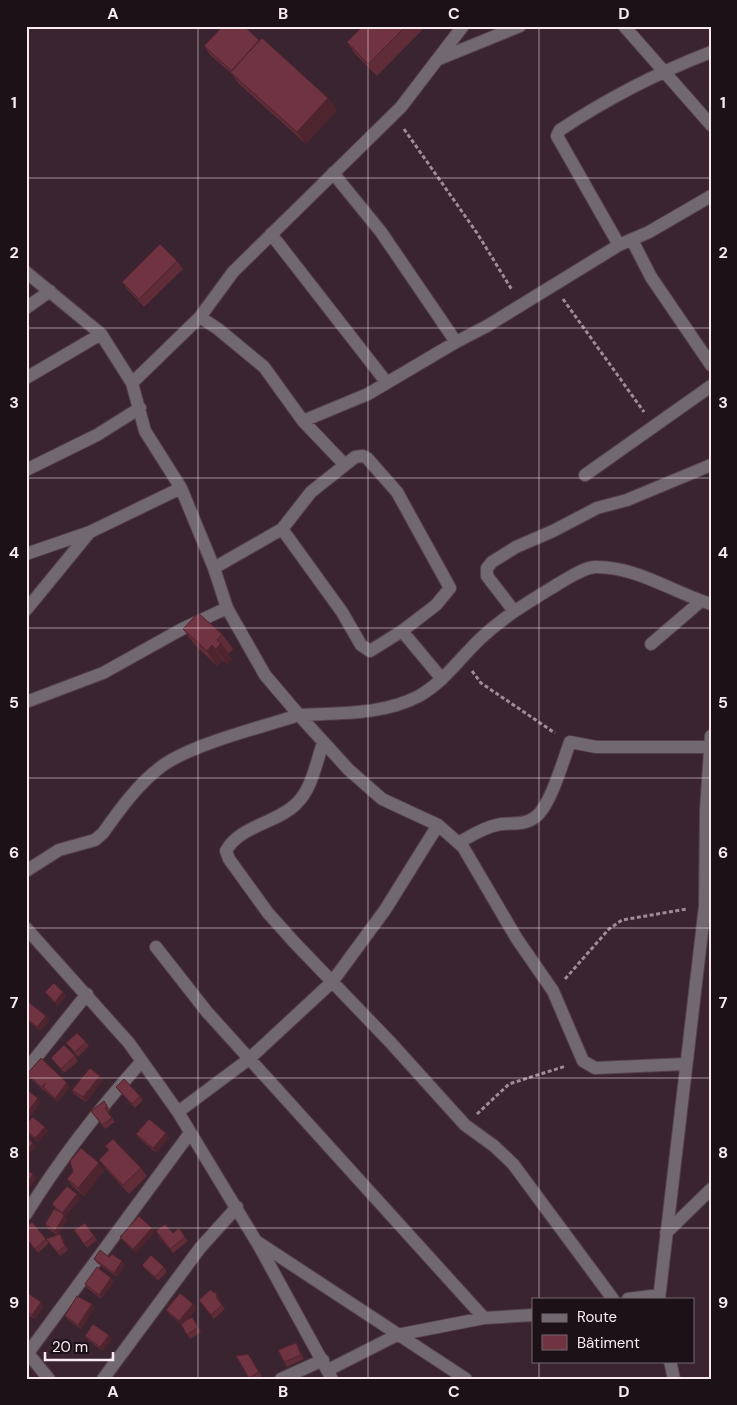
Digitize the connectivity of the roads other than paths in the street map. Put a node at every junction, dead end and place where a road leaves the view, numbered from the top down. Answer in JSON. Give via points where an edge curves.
{"nodes":[{"id":1,"x":464,"y":26,"type":"edge"},
{"id":2,"x":520,"y":26,"type":"edge"},
{"id":3,"x":624,"y":26,"type":"edge"},
{"id":4,"x":711,"y":52,"type":"edge"},
{"id":5,"x":438,"y":60,"type":"junction"},
{"id":6,"x":663,"y":71,"type":"junction"},
{"id":7,"x":711,"y":125,"type":"edge"},
{"id":8,"x":333,"y":173,"type":"junction"},
{"id":9,"x":711,"y":196,"type":"edge"},
{"id":10,"x":271,"y":234,"type":"junction"},
{"id":11,"x":626,"y":242,"type":"junction"},
{"id":12,"x":26,"y":272,"type":"edge"},
{"id":13,"x":50,"y":291,"type":"junction"},
{"id":14,"x":26,"y":308,"type":"edge"},
{"id":15,"x":200,"y":317,"type":"junction"},
{"id":16,"x":101,"y":334,"type":"junction"},
{"id":17,"x":456,"y":342,"type":"junction"},
{"id":18,"x":711,"y":365,"type":"edge"},
{"id":19,"x":26,"y":378,"type":"edge"},
{"id":20,"x":132,"y":383,"type":"junction"},
{"id":21,"x":387,"y":383,"type":"junction"},
{"id":22,"x":711,"y":386,"type":"edge"},
{"id":23,"x":140,"y":408,"type":"junction"},
{"id":24,"x":303,"y":421,"type":"junction"},
{"id":25,"x":345,"y":465,"type":"junction"},
{"id":26,"x":711,"y":465,"type":"edge"},
{"id":27,"x":26,"y":470,"type":"edge"},
{"id":28,"x":585,"y":475,"type":"dead end"},
{"id":29,"x":181,"y":488,"type":"junction"},
{"id":30,"x":282,"y":529,"type":"junction"},
{"id":31,"x":90,"y":532,"type":"junction"},
{"id":32,"x":26,"y":554,"type":"edge"},
{"id":33,"x":214,"y":568,"type":"junction"},
{"id":34,"x":706,"y":603,"type":"edge"},
{"id":35,"x":227,"y":608,"type":"junction"},
{"id":36,"x":26,"y":610,"type":"edge"},
{"id":37,"x":514,"y":611,"type":"junction"},
{"id":38,"x":402,"y":631,"type":"junction"},
{"id":39,"x":651,"y":644,"type":"dead end"},
{"id":40,"x":442,"y":679,"type":"junction"},
{"id":41,"x":26,"y":702,"type":"edge"},
{"id":42,"x":299,"y":715,"type":"junction"},
{"id":43,"x":710,"y":742,"type":"edge"},
{"id":44,"x":323,"y":743,"type":"junction"},
{"id":45,"x":438,"y":826,"type":"junction"},
{"id":46,"x":458,"y":843,"type":"junction"},
{"id":47,"x":709,"y":856,"type":"edge"},
{"id":48,"x":26,"y":871,"type":"edge"},
{"id":49,"x":26,"y":928,"type":"edge"},
{"id":50,"x":699,"y":944,"type":"junction"},
{"id":51,"x":156,"y":947,"type":"dead end"},
{"id":52,"x":711,"y":954,"type":"edge"},
{"id":53,"x":332,"y":982,"type":"junction"},
{"id":54,"x":87,"y":994,"type":"junction"},
{"id":55,"x":249,"y":1058,"type":"junction"},
{"id":56,"x":142,"y":1061,"type":"junction"},
{"id":57,"x":685,"y":1064,"type":"junction"},
{"id":58,"x":26,"y":1070,"type":"edge"},
{"id":59,"x":178,"y":1112,"type":"junction"},
{"id":60,"x":190,"y":1133,"type":"junction"},
{"id":61,"x":711,"y":1190,"type":"edge"},
{"id":62,"x":238,"y":1207,"type":"junction"},
{"id":63,"x":26,"y":1214,"type":"edge"},
{"id":64,"x":666,"y":1233,"type":"junction"},
{"id":65,"x":256,"y":1242,"type":"junction"},
{"id":66,"x":659,"y":1297,"type":"edge"},
{"id":67,"x":612,"y":1298,"type":"edge"},
{"id":68,"x":644,"y":1298,"type":"edge"},
{"id":69,"x":532,"y":1315,"type":"edge"},
{"id":70,"x":484,"y":1318,"type":"junction"},
{"id":71,"x":397,"y":1335,"type":"junction"},
{"id":72,"x":27,"y":1352,"type":"edge"},
{"id":73,"x":670,"y":1362,"type":"edge"},
{"id":74,"x":328,"y":1370,"type":"edge"},
{"id":75,"x":49,"y":1379,"type":"edge"},
{"id":76,"x":103,"y":1379,"type":"edge"},
{"id":77,"x":281,"y":1379,"type":"edge"},
{"id":78,"x":466,"y":1379,"type":"edge"},
{"id":79,"x":674,"y":1379,"type":"edge"}],
"edges":[{"from":1,"to":5,"type":"street"},
{"from":2,"to":5,"type":"street"},
{"from":3,"to":6,"type":"street"},
{"from":4,"to":6,"type":"street"},
{"from":5,"to":8,"type":"street","via":[[392,115]]},
{"from":6,"to":7,"type":"street"},
{"from":6,"to":11,"type":"street","via":[[566,126],[557,136]]},
{"from":8,"to":10,"type":"street"},
{"from":8,"to":17,"type":"street","via":[[381,232]]},
{"from":9,"to":11,"type":"street"},
{"from":10,"to":15,"type":"street","via":[[233,272]]},
{"from":10,"to":21,"type":"street"},
{"from":11,"to":17,"type":"street"},
{"from":11,"to":18,"type":"street"},
{"from":12,"to":13,"type":"street"},
{"from":13,"to":14,"type":"street"},
{"from":13,"to":16,"type":"street"},
{"from":15,"to":20,"type":"street"},
{"from":15,"to":24,"type":"street","via":[[264,367]]},
{"from":16,"to":19,"type":"street"},
{"from":16,"to":20,"type":"street"},
{"from":17,"to":21,"type":"street"},
{"from":20,"to":23,"type":"street"},
{"from":21,"to":24,"type":"street"},
{"from":22,"to":28,"type":"street"},
{"from":23,"to":27,"type":"street","via":[[97,435]]},
{"from":23,"to":29,"type":"street","via":[[144,431]]},
{"from":24,"to":25,"type":"street"},
{"from":25,"to":30,"type":"street","via":[[311,492]]},
{"from":25,"to":38,"type":"street","via":[[363,456],[397,492],[449,583],[450,591]]},
{"from":26,"to":37,"type":"street","via":[[627,500],[597,508],[492,562],[487,568],[487,576]]},
{"from":29,"to":31,"type":"street"},
{"from":29,"to":33,"type":"street"},
{"from":30,"to":33,"type":"street"},
{"from":30,"to":38,"type":"street","via":[[342,612],[363,648],[370,651]]},
{"from":31,"to":32,"type":"street"},
{"from":31,"to":36,"type":"street"},
{"from":33,"to":35,"type":"street"},
{"from":34,"to":37,"type":"street","via":[[621,570],[595,567],[582,570]]},
{"from":34,"to":39,"type":"street"},
{"from":35,"to":41,"type":"street","via":[[182,628],[103,673]]},
{"from":35,"to":42,"type":"street","via":[[265,675]]},
{"from":37,"to":40,"type":"street","via":[[479,640]]},
{"from":38,"to":40,"type":"street"},
{"from":40,"to":42,"type":"street","via":[[419,695],[391,706]]},
{"from":42,"to":44,"type":"street"},
{"from":42,"to":48,"type":"street","via":[[198,748],[164,765],[144,782],[95,840],[59,850]]},
{"from":43,"to":46,"type":"street","via":[[596,746],[570,742],[542,810],[533,819],[484,828]]},
{"from":43,"to":47,"type":"street","via":[[706,810]]},
{"from":44,"to":45,"type":"street","via":[[382,799]]},
{"from":44,"to":53,"type":"street","via":[[308,785],[296,804],[238,837],[226,851],[268,913]]},
{"from":45,"to":46,"type":"street"},
{"from":45,"to":53,"type":"street","via":[[385,910]]},
{"from":46,"to":57,"type":"street","via":[[476,866],[517,939],[553,991],[584,1061],[595,1068]]},
{"from":47,"to":50,"type":"street"},
{"from":49,"to":54,"type":"street"},
{"from":50,"to":52,"type":"street"},
{"from":50,"to":57,"type":"street"},
{"from":51,"to":55,"type":"street","via":[[207,1012]]},
{"from":53,"to":55,"type":"street"},
{"from":53,"to":67,"type":"street","via":[[465,1125],[513,1164]]},
{"from":54,"to":56,"type":"street"},
{"from":54,"to":58,"type":"street"},
{"from":55,"to":59,"type":"street"},
{"from":55,"to":70,"type":"street"},
{"from":56,"to":59,"type":"street"},
{"from":56,"to":63,"type":"street","via":[[72,1145]]},
{"from":57,"to":64,"type":"street"},
{"from":59,"to":60,"type":"street"},
{"from":60,"to":62,"type":"street"},
{"from":60,"to":72,"type":"street"},
{"from":61,"to":64,"type":"street"},
{"from":62,"to":65,"type":"street"},
{"from":62,"to":76,"type":"street","via":[[200,1248]]},
{"from":64,"to":66,"type":"street"},
{"from":65,"to":71,"type":"street"},
{"from":65,"to":74,"type":"street"},
{"from":66,"to":68,"type":"street"},
{"from":69,"to":70,"type":"street"},
{"from":70,"to":71,"type":"street"},
{"from":71,"to":74,"type":"street"},
{"from":71,"to":78,"type":"street"},
{"from":72,"to":75,"type":"street"},
{"from":73,"to":79,"type":"street"},
{"from":74,"to":77,"type":"street"}]}
